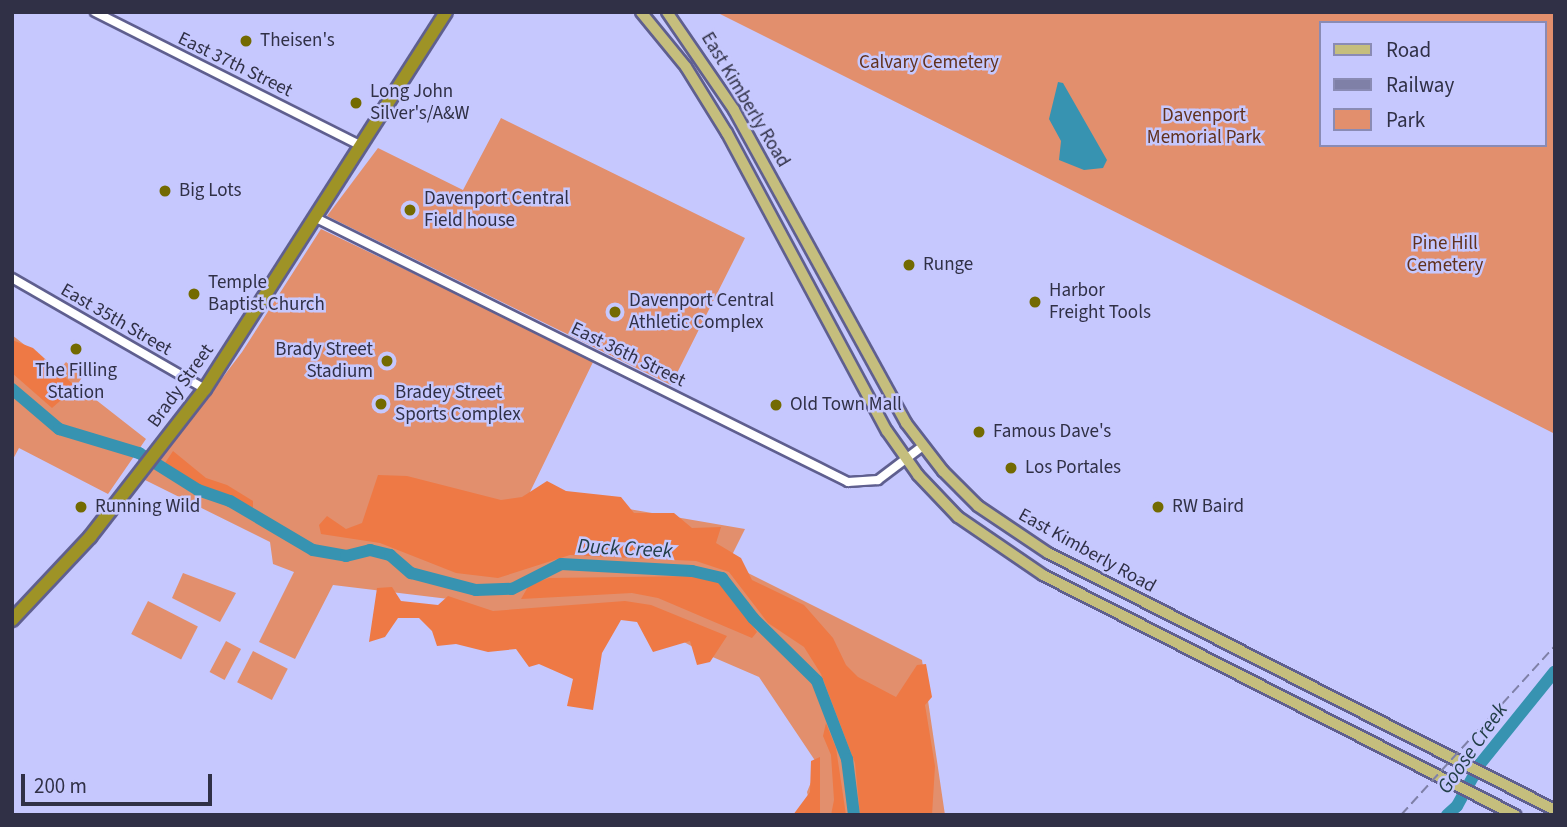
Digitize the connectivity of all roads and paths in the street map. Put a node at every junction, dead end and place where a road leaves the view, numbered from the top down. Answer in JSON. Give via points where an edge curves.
{"nodes":[{"id":1,"x":95,"y":12,"type":"edge"},
{"id":2,"x":446,"y":12,"type":"edge"},
{"id":3,"x":641,"y":12,"type":"edge"},
{"id":4,"x":667,"y":12,"type":"edge"},
{"id":5,"x":361,"y":146,"type":"junction"},
{"id":6,"x":316,"y":218,"type":"junction"},
{"id":7,"x":12,"y":278,"type":"edge"},
{"id":8,"x":205,"y":389,"type":"junction"},
{"id":9,"x":923,"y":446,"type":"junction"},
{"id":10,"x":906,"y":458,"type":"junction"},
{"id":11,"x":12,"y":620,"type":"edge"},
{"id":12,"x":1554,"y":813,"type":"edge"},
{"id":13,"x":1515,"y":815,"type":"edge"}],
"edges":[{"from":1,"to":5,"type":"street","name":"East 37th Street"},
{"from":2,"to":5,"type":"highway","name":"Brady Street"},
{"from":3,"to":10,"type":"main road","name":"East Kimberly Road","via":[[686,67],[727,133],[842,350]]},
{"from":4,"to":9,"type":"main road","name":"East Kimberly Road","via":[[728,100],[906,423]]},
{"from":5,"to":6,"type":"highway","name":"Brady Street"},
{"from":6,"to":8,"type":"highway","name":"Brady Street"},
{"from":6,"to":10,"type":"street","name":"East 36th Street","via":[[848,482],[878,480]]},
{"from":7,"to":8,"type":"street","name":"East 35th Street"},
{"from":8,"to":11,"type":"highway","name":"Brady Street","via":[[82,546]]},
{"from":9,"to":10,"type":"street","name":"East 36th Street"},
{"from":9,"to":12,"type":"main road","name":"East Kimberly Road","via":[[968,497],[1024,539]]},
{"from":10,"to":13,"type":"main road","name":"East Kimberly Road","via":[[958,517],[1018,561]]}]}
